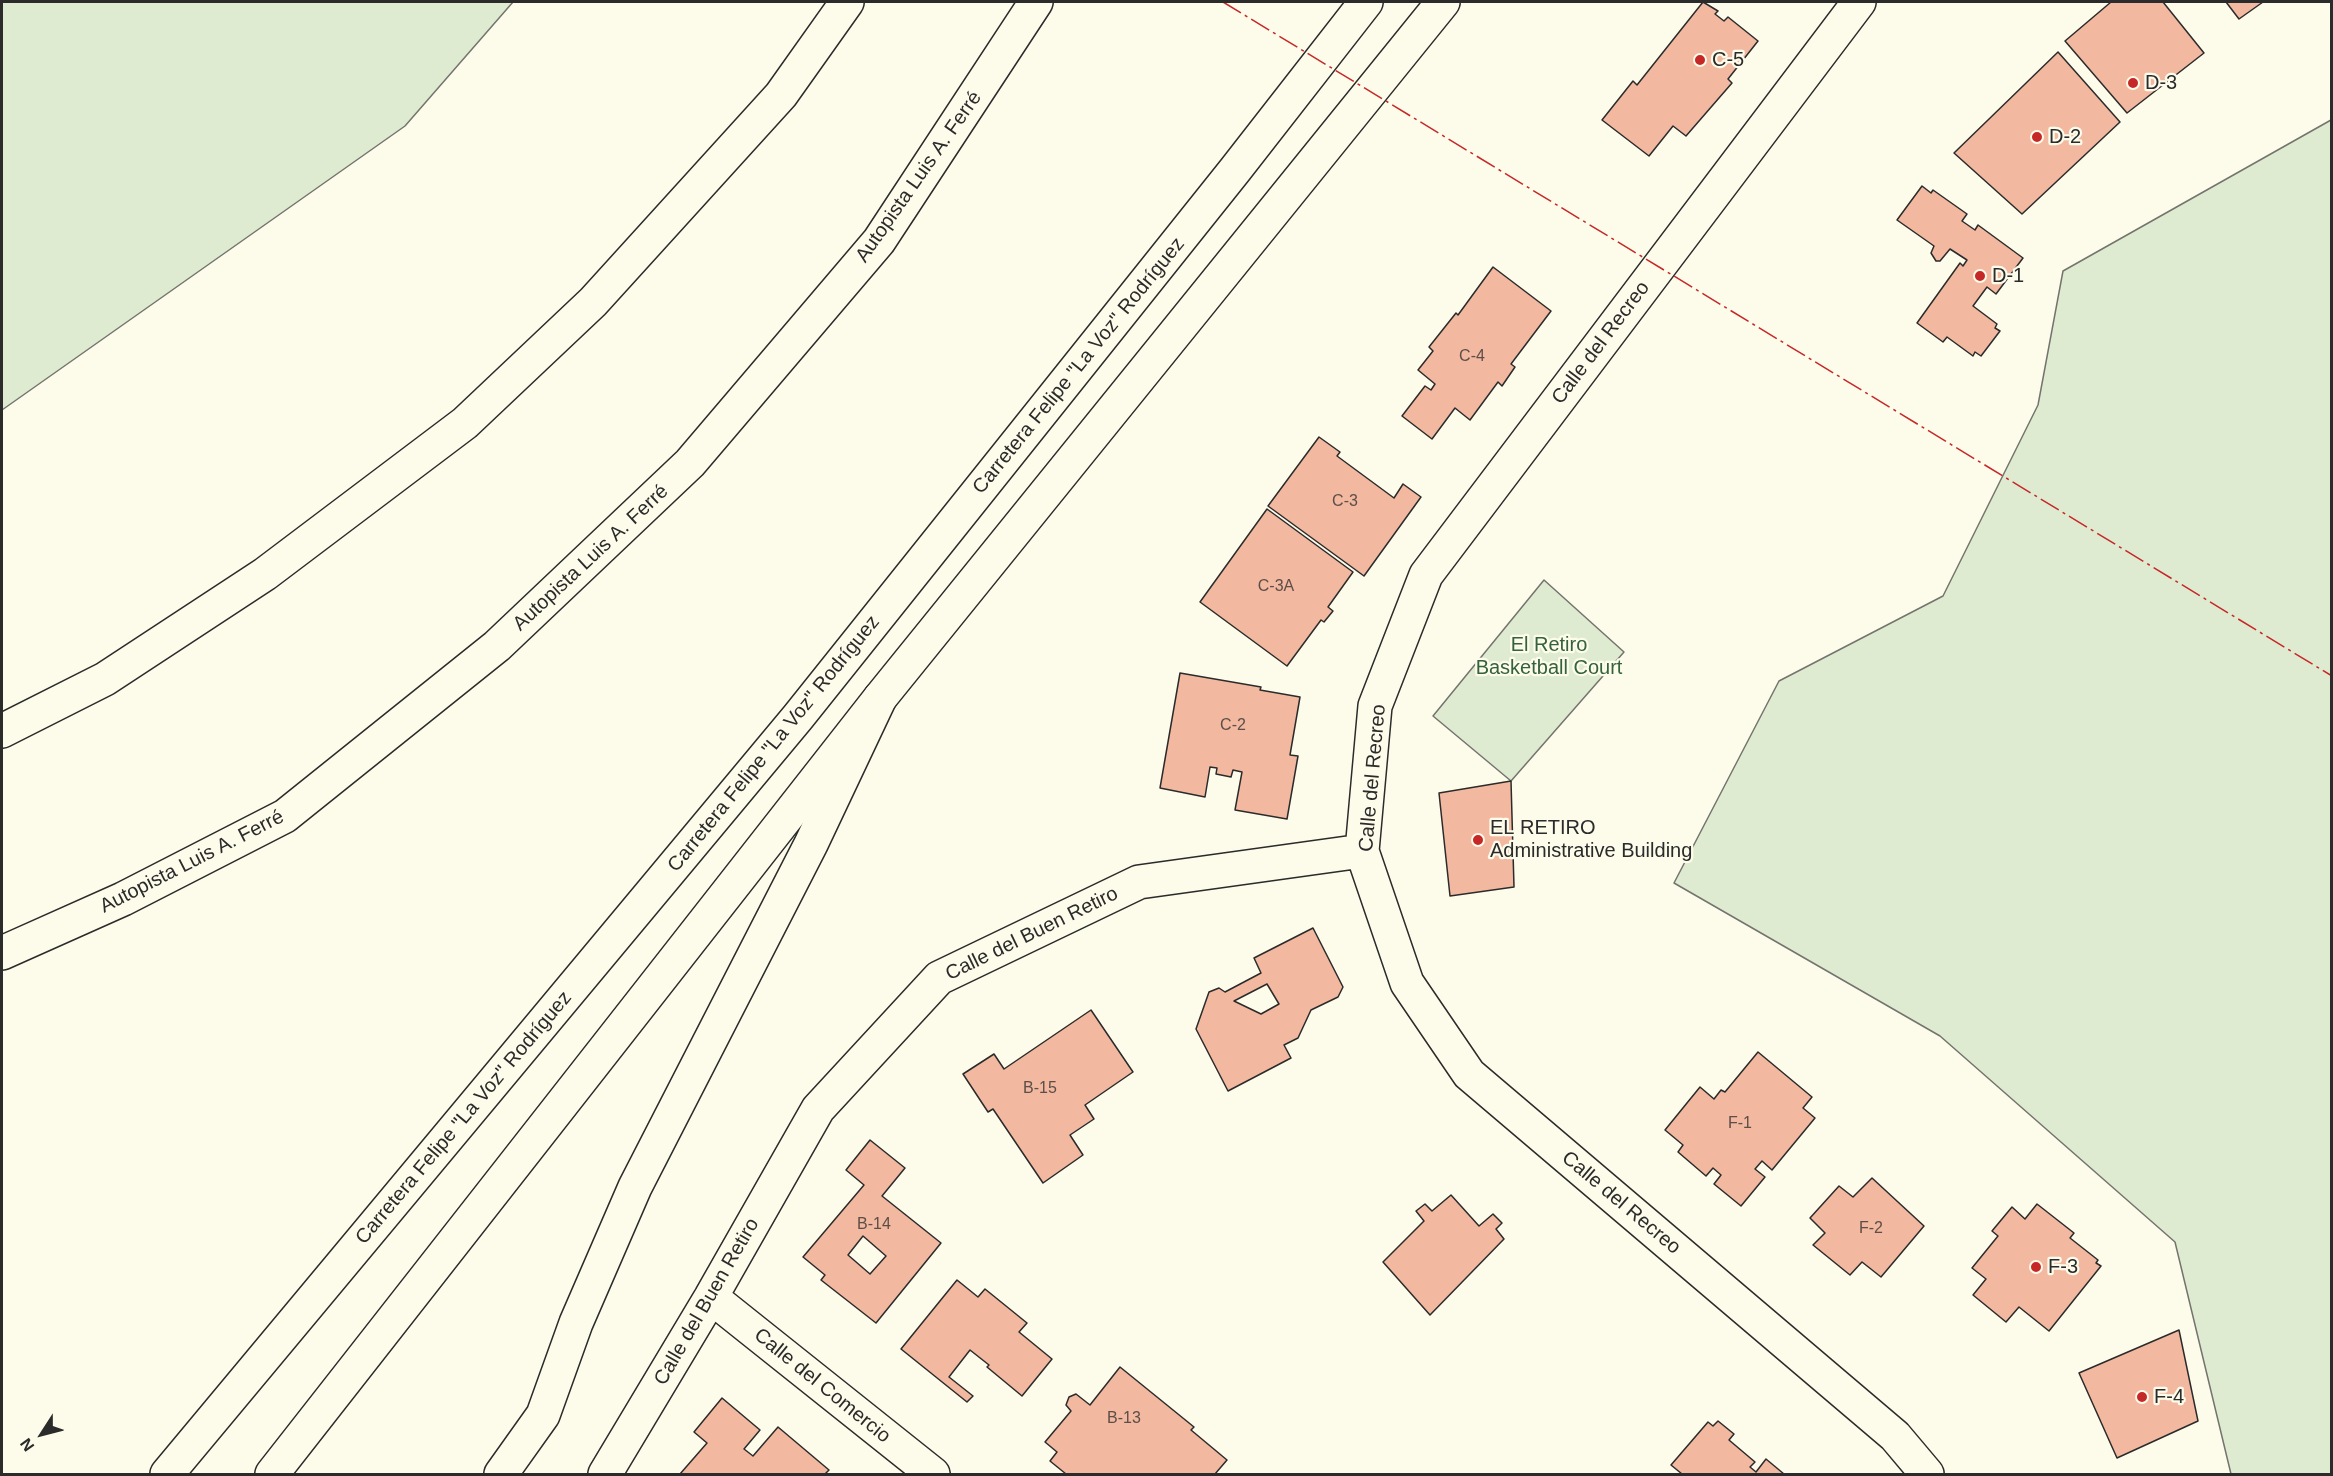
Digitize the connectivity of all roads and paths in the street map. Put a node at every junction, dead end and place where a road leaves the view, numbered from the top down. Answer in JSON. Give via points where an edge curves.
{"nodes":[{"id":1,"x":847,"y":2,"type":"edge"},
{"id":2,"x":1036,"y":2,"type":"edge"},
{"id":3,"x":1366,"y":2,"type":"edge"},
{"id":4,"x":1443,"y":2,"type":"edge"},
{"id":5,"x":1859,"y":2,"type":"edge"},
{"id":6,"x":880,"y":698,"type":"junction"},
{"id":7,"x":2,"y":731,"type":"edge"},
{"id":8,"x":1362,"y":851,"type":"junction"},
{"id":9,"x":2,"y":953,"type":"edge"},
{"id":10,"x":711,"y":1297,"type":"junction"},
{"id":11,"x":167,"y":1474,"type":"edge"},
{"id":12,"x":272,"y":1474,"type":"edge"},
{"id":13,"x":501,"y":1474,"type":"edge"},
{"id":14,"x":605,"y":1474,"type":"edge"},
{"id":15,"x":933,"y":1474,"type":"edge"},
{"id":16,"x":1927,"y":1474,"type":"edge"}],
"edges":[{"from":1,"to":7,"type":"main road","via":[[758,121],[593,302],[465,423],[265,574],[105,679]]},
{"from":2,"to":9,"type":"main road","name":"Autopista Luis A. Ferré","via":[[879,241],[690,464],[497,646],[285,816],[123,899]]},
{"from":3,"to":11,"type":"main road","name":"Carretera Felipe \"La Voz\" Rodríguez","via":[[798,717]]},
{"from":4,"to":6,"type":"main road"},
{"from":5,"to":8,"type":"main road","name":"Calle del Recreo","via":[[1426,575],[1375,706]]},
{"from":6,"to":12,"type":"main road"},
{"from":6,"to":13,"type":"main road","via":[[811,844],[635,1187],[576,1323],[543,1415]]},
{"from":8,"to":10,"type":"main road","name":"Calle del Buen Retiro","via":[[1139,882],[939,978],[818,1109]]},
{"from":8,"to":16,"type":"main road","name":"Calle del Recreo","via":[[1407,983],[1469,1074],[1895,1436]]},
{"from":10,"to":14,"type":"main road","name":"Calle del Buen Retiro"},
{"from":10,"to":15,"type":"main road","name":"Calle del Comercio"}]}
